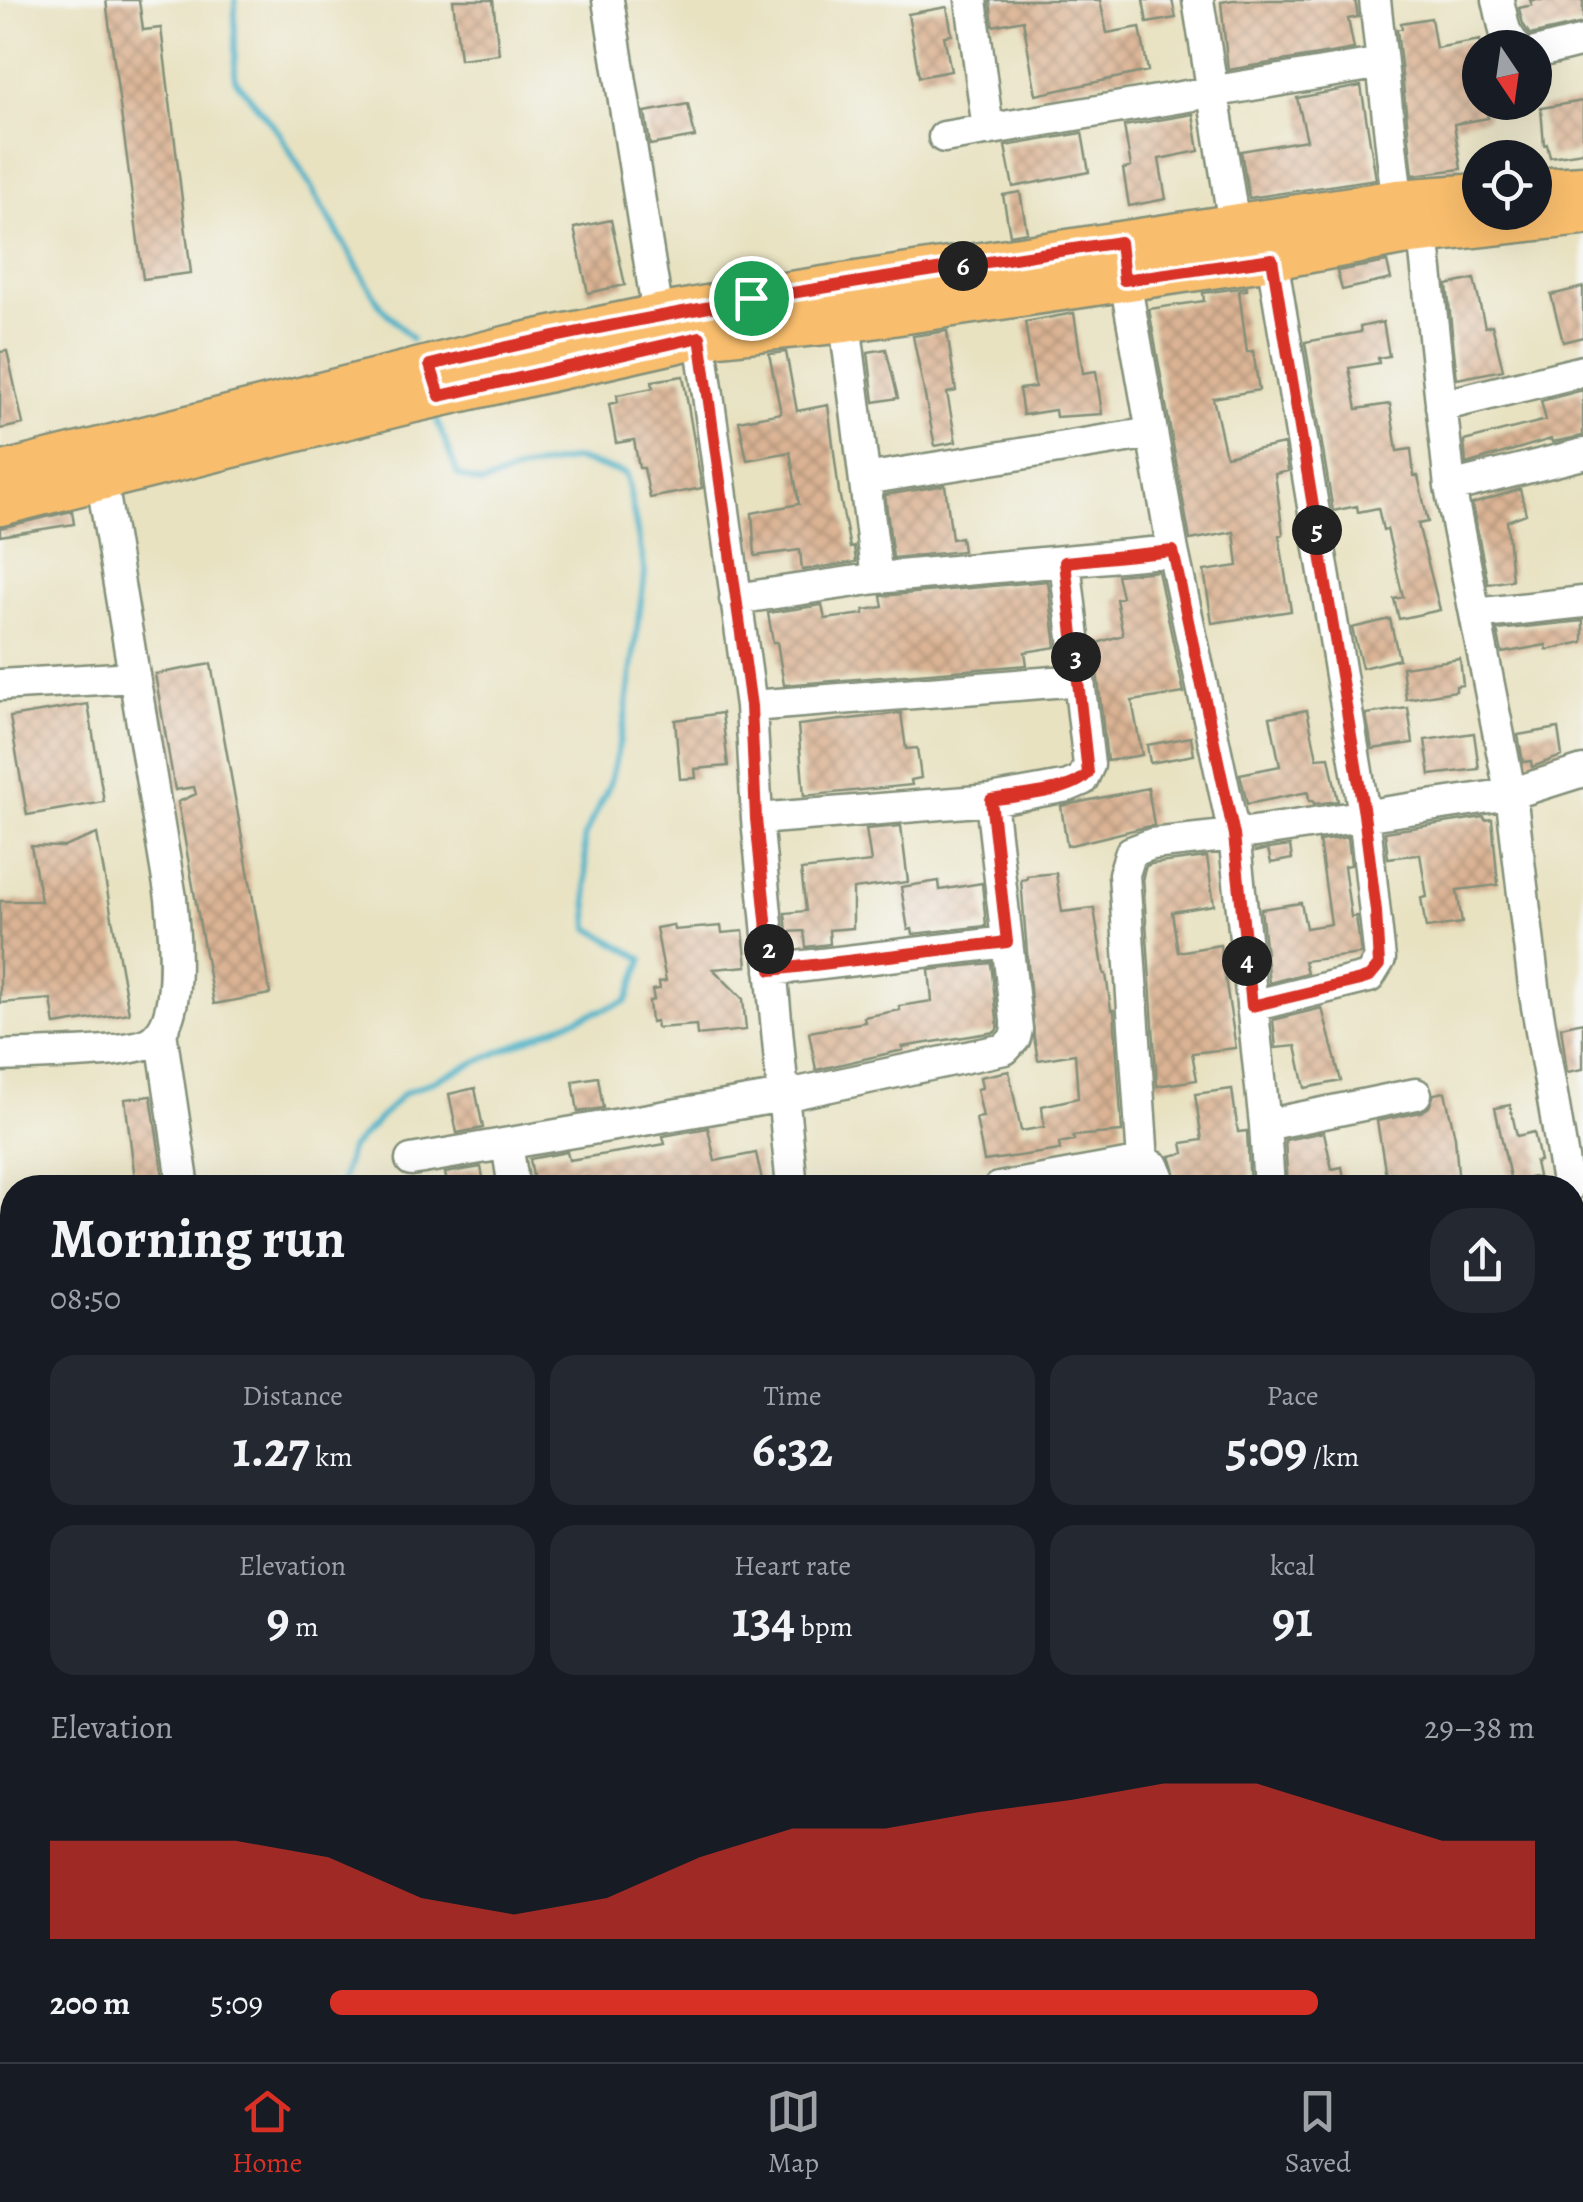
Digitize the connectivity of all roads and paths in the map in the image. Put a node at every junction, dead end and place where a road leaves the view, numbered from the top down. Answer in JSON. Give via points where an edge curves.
{"nodes":[{"id":1,"x":608,"y":0,"type":"edge"},
{"id":2,"x":971,"y":0,"type":"edge"},
{"id":3,"x":1198,"y":0,"type":"edge"},
{"id":4,"x":1375,"y":0,"type":"edge"},
{"id":5,"x":1498,"y":0,"type":"edge"},
{"id":6,"x":1505,"y":30,"type":"edge"},
{"id":7,"x":1583,"y":41,"type":"edge"},
{"id":8,"x":1552,"y":49,"type":"edge"},
{"id":9,"x":1382,"y":63,"type":"junction"},
{"id":10,"x":1211,"y":94,"type":"junction"},
{"id":11,"x":988,"y":130,"type":"junction"},
{"id":12,"x":944,"y":137,"type":"dead end"},
{"id":13,"x":1583,"y":186,"type":"edge"},
{"id":14,"x":1552,"y":189,"type":"edge"},
{"id":15,"x":1462,"y":201,"type":"edge"},
{"id":16,"x":1583,"y":214,"type":"edge"},
{"id":17,"x":1407,"y":223,"type":"junction"},
{"id":18,"x":1234,"y":225,"type":"junction"},
{"id":19,"x":1272,"y":259,"type":"junction"},
{"id":20,"x":1122,"y":262,"type":"junction"},
{"id":21,"x":658,"y":316,"type":"junction"},
{"id":22,"x":845,"y":322,"type":"junction"},
{"id":23,"x":700,"y":337,"type":"junction"},
{"id":24,"x":1583,"y":371,"type":"edge"},
{"id":25,"x":435,"y":380,"type":"junction"},
{"id":26,"x":1442,"y":406,"type":"junction"},
{"id":27,"x":1152,"y":433,"type":"junction"},
{"id":28,"x":1583,"y":454,"type":"edge"},
{"id":29,"x":99,"y":466,"type":"junction"},
{"id":30,"x":0,"y":473,"type":"edge"},
{"id":31,"x":865,"y":479,"type":"junction"},
{"id":32,"x":1450,"y":487,"type":"junction"},
{"id":33,"x":0,"y":505,"type":"edge"},
{"id":34,"x":1173,"y":551,"type":"junction"},
{"id":35,"x":1065,"y":562,"type":"junction"},
{"id":36,"x":877,"y":578,"type":"junction"},
{"id":37,"x":736,"y":599,"type":"junction"},
{"id":38,"x":1583,"y":602,"type":"edge"},
{"id":39,"x":1475,"y":614,"type":"junction"},
{"id":40,"x":134,"y":677,"type":"junction"},
{"id":41,"x":1078,"y":680,"type":"junction"},
{"id":42,"x":0,"y":685,"type":"edge"},
{"id":43,"x":751,"y":706,"type":"junction"},
{"id":44,"x":1583,"y":771,"type":"edge"},
{"id":45,"x":1510,"y":794,"type":"junction"},
{"id":46,"x":991,"y":800,"type":"junction"},
{"id":47,"x":1364,"y":814,"type":"junction"},
{"id":48,"x":756,"y":819,"type":"junction"},
{"id":49,"x":1234,"y":835,"type":"junction"},
{"id":50,"x":1007,"y":942,"type":"junction"},
{"id":51,"x":771,"y":970,"type":"junction"},
{"id":52,"x":1252,"y":1006,"type":"junction"},
{"id":53,"x":161,"y":1032,"type":"junction"},
{"id":54,"x":0,"y":1056,"type":"edge"},
{"id":55,"x":1416,"y":1094,"type":"dead end"},
{"id":56,"x":783,"y":1096,"type":"junction"},
{"id":57,"x":1265,"y":1125,"type":"junction"},
{"id":58,"x":507,"y":1144,"type":"junction"},
{"id":59,"x":411,"y":1160,"type":"dead end"},
{"id":60,"x":1143,"y":1162,"type":"junction"},
{"id":61,"x":182,"y":1175,"type":"edge"},
{"id":62,"x":512,"y":1175,"type":"edge"},
{"id":63,"x":791,"y":1175,"type":"edge"},
{"id":64,"x":1076,"y":1175,"type":"edge"},
{"id":65,"x":1158,"y":1175,"type":"edge"},
{"id":66,"x":1268,"y":1175,"type":"edge"},
{"id":67,"x":1566,"y":1175,"type":"edge"}],
"edges":[{"from":1,"to":21,"type":"street"},
{"from":2,"to":11,"type":"street"},
{"from":3,"to":10,"type":"street"},
{"from":4,"to":9,"type":"street"},
{"from":5,"to":6,"type":"street"},
{"from":7,"to":8,"type":"street"},
{"from":9,"to":10,"type":"street"},
{"from":9,"to":17,"type":"street"},
{"from":10,"to":11,"type":"street"},
{"from":10,"to":18,"type":"street"},
{"from":11,"to":12,"type":"street"},
{"from":13,"to":14,"type":"main road"},
{"from":15,"to":17,"type":"main road"},
{"from":16,"to":17,"type":"main road"},
{"from":17,"to":18,"type":"main road"},
{"from":17,"to":19,"type":"main road"},
{"from":17,"to":26,"type":"street"},
{"from":18,"to":20,"type":"main road"},
{"from":19,"to":20,"type":"main road"},
{"from":19,"to":47,"type":"street"},
{"from":20,"to":21,"type":"main road","via":[[751,298]]},
{"from":20,"to":22,"type":"main road"},
{"from":20,"to":27,"type":"street"},
{"from":21,"to":25,"type":"main road"},
{"from":22,"to":23,"type":"main road"},
{"from":22,"to":31,"type":"street"},
{"from":23,"to":25,"type":"main road"},
{"from":23,"to":37,"type":"street"},
{"from":24,"to":26,"type":"street"},
{"from":25,"to":29,"type":"main road"},
{"from":26,"to":32,"type":"street"},
{"from":27,"to":31,"type":"street"},
{"from":27,"to":34,"type":"street"},
{"from":28,"to":32,"type":"street"},
{"from":29,"to":30,"type":"main road"},
{"from":29,"to":33,"type":"main road"},
{"from":29,"to":40,"type":"street"},
{"from":31,"to":36,"type":"street"},
{"from":32,"to":39,"type":"street"},
{"from":34,"to":35,"type":"street"},
{"from":34,"to":49,"type":"street"},
{"from":35,"to":36,"type":"street"},
{"from":35,"to":41,"type":"street"},
{"from":36,"to":37,"type":"street"},
{"from":37,"to":43,"type":"street"},
{"from":38,"to":39,"type":"street"},
{"from":39,"to":45,"type":"street"},
{"from":40,"to":42,"type":"street"},
{"from":40,"to":53,"type":"street","via":[[176,947],[172,1001]]},
{"from":41,"to":43,"type":"street"},
{"from":41,"to":46,"type":"street","via":[[1085,776],[1068,786]]},
{"from":43,"to":48,"type":"street"},
{"from":44,"to":45,"type":"street"},
{"from":45,"to":47,"type":"street"},
{"from":45,"to":67,"type":"street"},
{"from":46,"to":48,"type":"street"},
{"from":46,"to":50,"type":"street"},
{"from":47,"to":49,"type":"street"},
{"from":47,"to":52,"type":"street","via":[[1379,965],[1360,980]]},
{"from":48,"to":51,"type":"street"},
{"from":49,"to":52,"type":"street"},
{"from":49,"to":60,"type":"street","via":[[1141,847],[1125,864]]},
{"from":50,"to":51,"type":"street"},
{"from":50,"to":56,"type":"street","via":[[1017,1029],[1006,1048]]},
{"from":51,"to":56,"type":"street"},
{"from":52,"to":57,"type":"street"},
{"from":53,"to":54,"type":"street","via":[[141,1047]]},
{"from":53,"to":61,"type":"street"},
{"from":55,"to":57,"type":"street"},
{"from":56,"to":58,"type":"street"},
{"from":56,"to":63,"type":"street"},
{"from":57,"to":66,"type":"street"},
{"from":58,"to":59,"type":"street"},
{"from":58,"to":62,"type":"street"},
{"from":60,"to":64,"type":"street"},
{"from":60,"to":65,"type":"street"}]}
